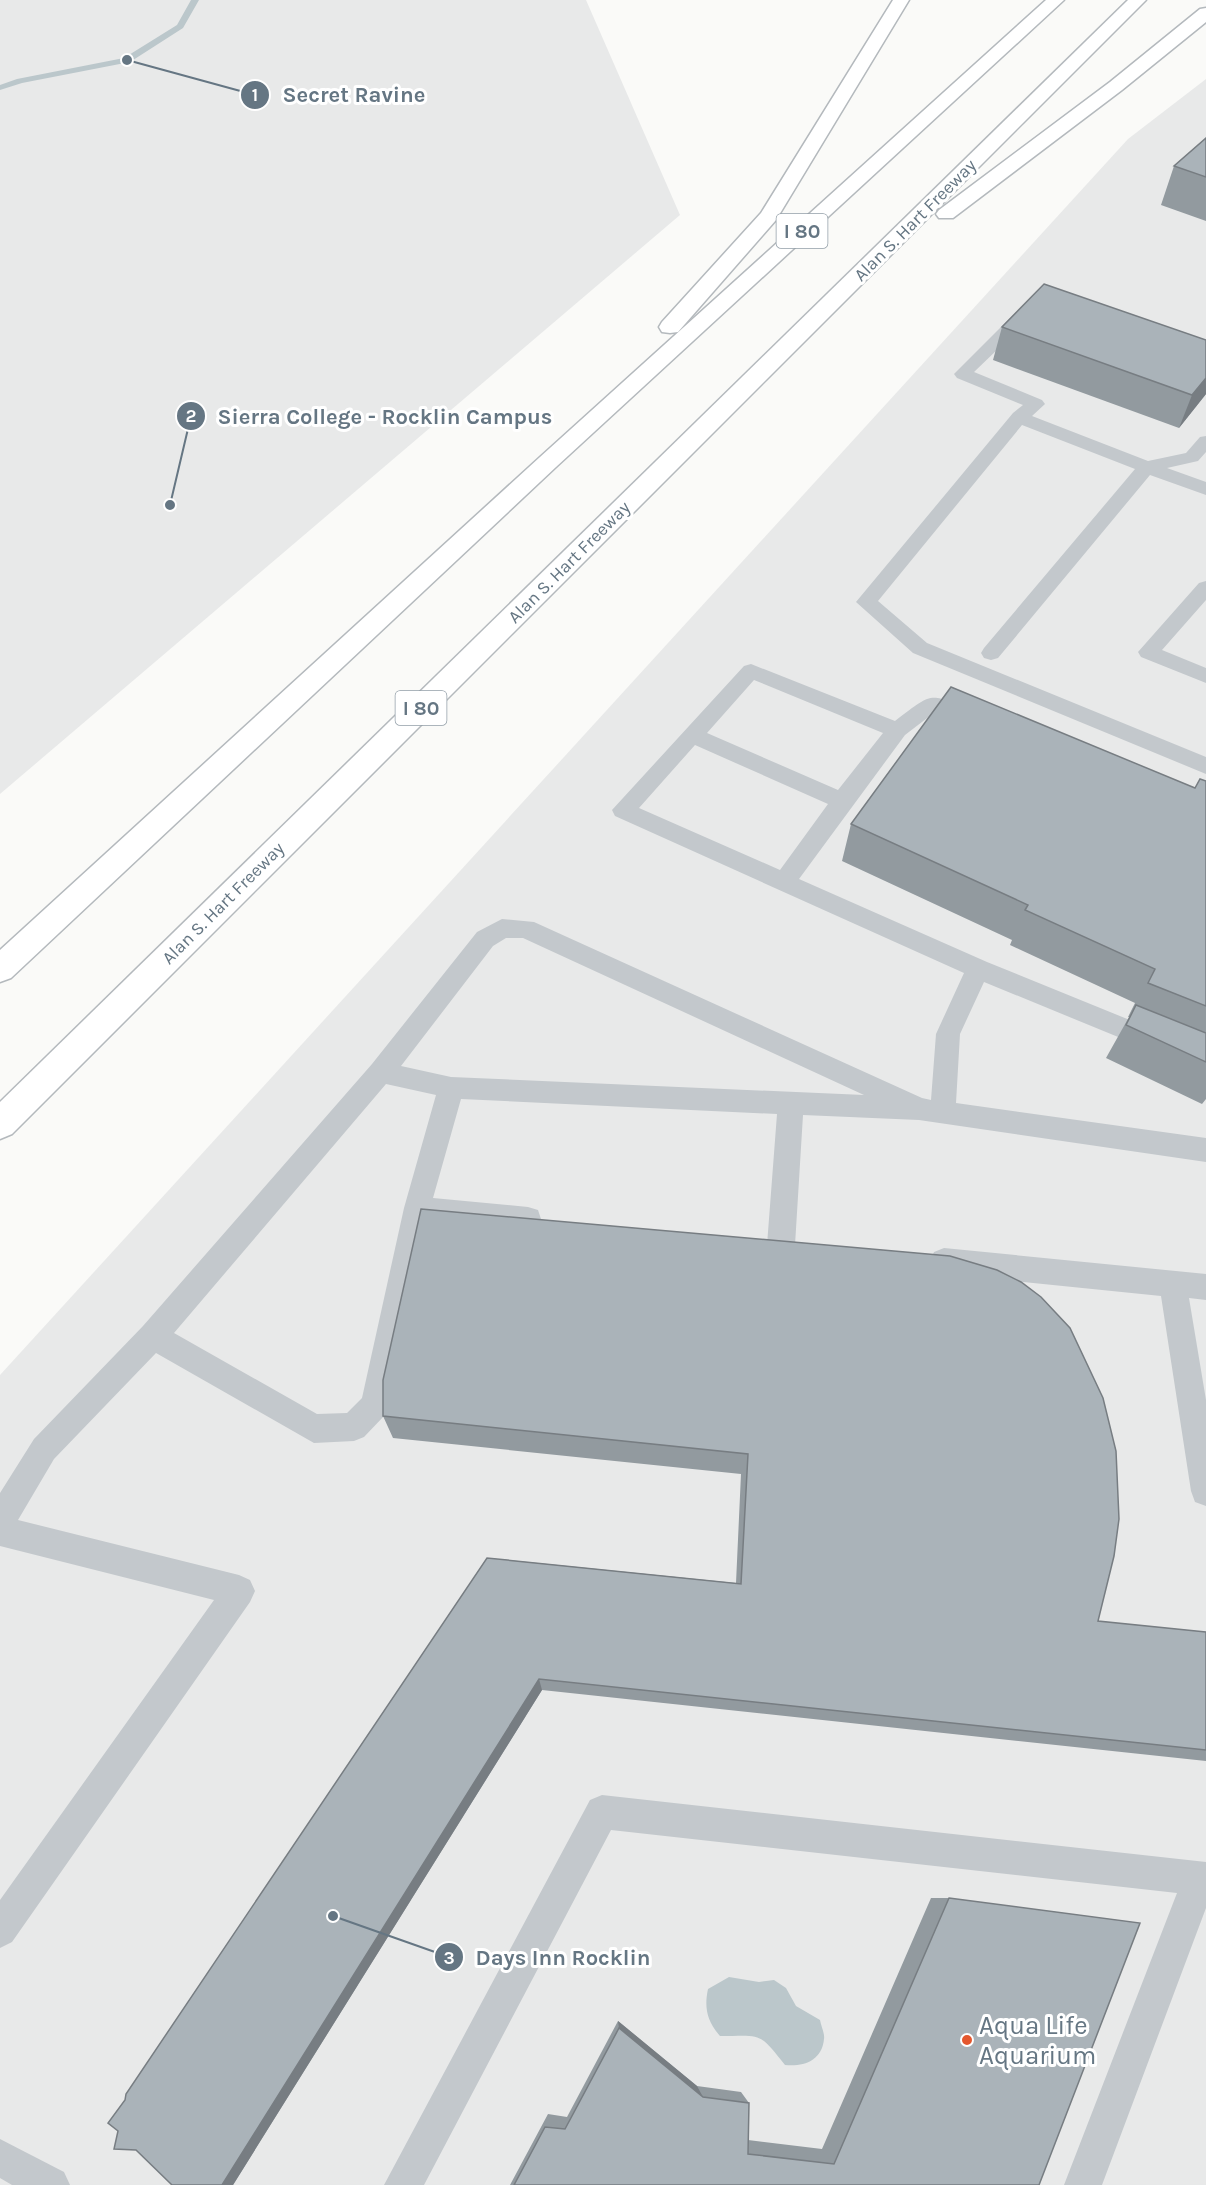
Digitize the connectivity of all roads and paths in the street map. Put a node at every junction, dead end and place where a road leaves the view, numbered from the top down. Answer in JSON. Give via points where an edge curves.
{"nodes":[{"id":1,"x":901,"y":0,"type":"edge"},
{"id":2,"x":1056,"y":0,"type":"edge"},
{"id":3,"x":1138,"y":0,"type":"edge"},
{"id":4,"x":1206,"y":13,"type":"edge"},
{"id":5,"x":842,"y":293,"type":"junction"},
{"id":6,"x":1037,"y":302,"type":"edge"},
{"id":7,"x":1019,"y":417,"type":"junction"},
{"id":8,"x":1206,"y":441,"type":"edge"},
{"id":9,"x":548,"y":462,"type":"junction"},
{"id":10,"x":1147,"y":467,"type":"junction"},
{"id":11,"x":1206,"y":489,"type":"edge"},
{"id":12,"x":1205,"y":590,"type":"edge"},
{"id":13,"x":991,"y":653,"type":"dead end"},
{"id":14,"x":1206,"y":676,"type":"edge"},
{"id":15,"x":987,"y":726,"type":"edge"},
{"id":16,"x":897,"y":730,"type":"junction"},
{"id":17,"x":692,"y":735,"type":"junction"},
{"id":18,"x":1206,"y":766,"type":"edge"},
{"id":19,"x":842,"y":801,"type":"junction"},
{"id":20,"x":784,"y":882,"type":"junction"},
{"id":21,"x":0,"y":969,"type":"edge"},
{"id":22,"x":978,"y":969,"type":"junction"},
{"id":23,"x":1206,"y":1062,"type":"edge"},
{"id":24,"x":381,"y":1072,"type":"junction"},
{"id":25,"x":451,"y":1088,"type":"junction"},
{"id":26,"x":791,"y":1102,"type":"junction"},
{"id":27,"x":931,"y":1111,"type":"junction"},
{"id":28,"x":0,"y":1124,"type":"edge"},
{"id":29,"x":1206,"y":1150,"type":"edge"},
{"id":30,"x":417,"y":1208,"type":"junction"},
{"id":31,"x":558,"y":1222,"type":"edge"},
{"id":32,"x":781,"y":1245,"type":"edge"},
{"id":33,"x":924,"y":1259,"type":"edge"},
{"id":34,"x":1173,"y":1284,"type":"junction"},
{"id":35,"x":1206,"y":1287,"type":"edge"},
{"id":36,"x":153,"y":1336,"type":"junction"},
{"id":37,"x":1206,"y":1491,"type":"edge"},
{"id":38,"x":0,"y":1521,"type":"edge"},
{"id":39,"x":0,"y":1531,"type":"edge"},
{"id":40,"x":1203,"y":1878,"type":"edge"},
{"id":41,"x":0,"y":1930,"type":"edge"},
{"id":42,"x":0,"y":2158,"type":"edge"},
{"id":43,"x":51,"y":2185,"type":"edge"},
{"id":44,"x":403,"y":2185,"type":"edge"},
{"id":45,"x":1083,"y":2185,"type":"edge"}],
"edges":[{"from":1,"to":9,"type":"highway","via":[[769,216]]},
{"from":2,"to":9,"type":"highway","number":"I 80"},
{"from":3,"to":5,"type":"highway","name":"Alan S. Hart Freeway","number":"I 80"},
{"from":4,"to":5,"type":"highway"},
{"from":5,"to":28,"type":"highway","name":"Alan S. Hart Freeway","number":"I 80"},
{"from":6,"to":7,"type":"lane","via":[[963,374],[1036,404]]},
{"from":7,"to":10,"type":"lane"},
{"from":7,"to":18,"type":"lane","via":[[866,602],[920,648]]},
{"from":8,"to":10,"type":"lane","via":[[1192,457]]},
{"from":9,"to":21,"type":"highway","number":"I 80"},
{"from":10,"to":11,"type":"lane"},
{"from":10,"to":13,"type":"lane"},
{"from":12,"to":14,"type":"lane","via":[[1148,652]]},
{"from":15,"to":16,"type":"lane","via":[[933,703]]},
{"from":16,"to":17,"type":"lane","via":[[751,671]]},
{"from":16,"to":19,"type":"lane"},
{"from":17,"to":19,"type":"lane"},
{"from":17,"to":20,"type":"lane","via":[[623,810]]},
{"from":19,"to":20,"type":"lane"},
{"from":20,"to":22,"type":"lane"},
{"from":22,"to":23,"type":"lane"},
{"from":22,"to":27,"type":"lane","via":[[948,1034]]},
{"from":24,"to":25,"type":"lane"},
{"from":24,"to":27,"type":"lane","via":[[485,939],[502,928],[526,929]]},
{"from":24,"to":36,"type":"lane"},
{"from":25,"to":26,"type":"lane"},
{"from":25,"to":30,"type":"lane"},
{"from":26,"to":27,"type":"lane"},
{"from":26,"to":32,"type":"lane"},
{"from":27,"to":29,"type":"lane"},
{"from":30,"to":31,"type":"lane"},
{"from":30,"to":36,"type":"lane","via":[[375,1405],[354,1426],[314,1428]]},
{"from":33,"to":34,"type":"lane"},
{"from":34,"to":35,"type":"lane"},
{"from":34,"to":37,"type":"lane"},
{"from":36,"to":38,"type":"lane","via":[[44,1449]]},
{"from":39,"to":41,"type":"lane","via":[[239,1591]]},
{"from":40,"to":44,"type":"lane","via":[[602,1812]]},
{"from":40,"to":45,"type":"lane"},
{"from":42,"to":43,"type":"lane"}]}
